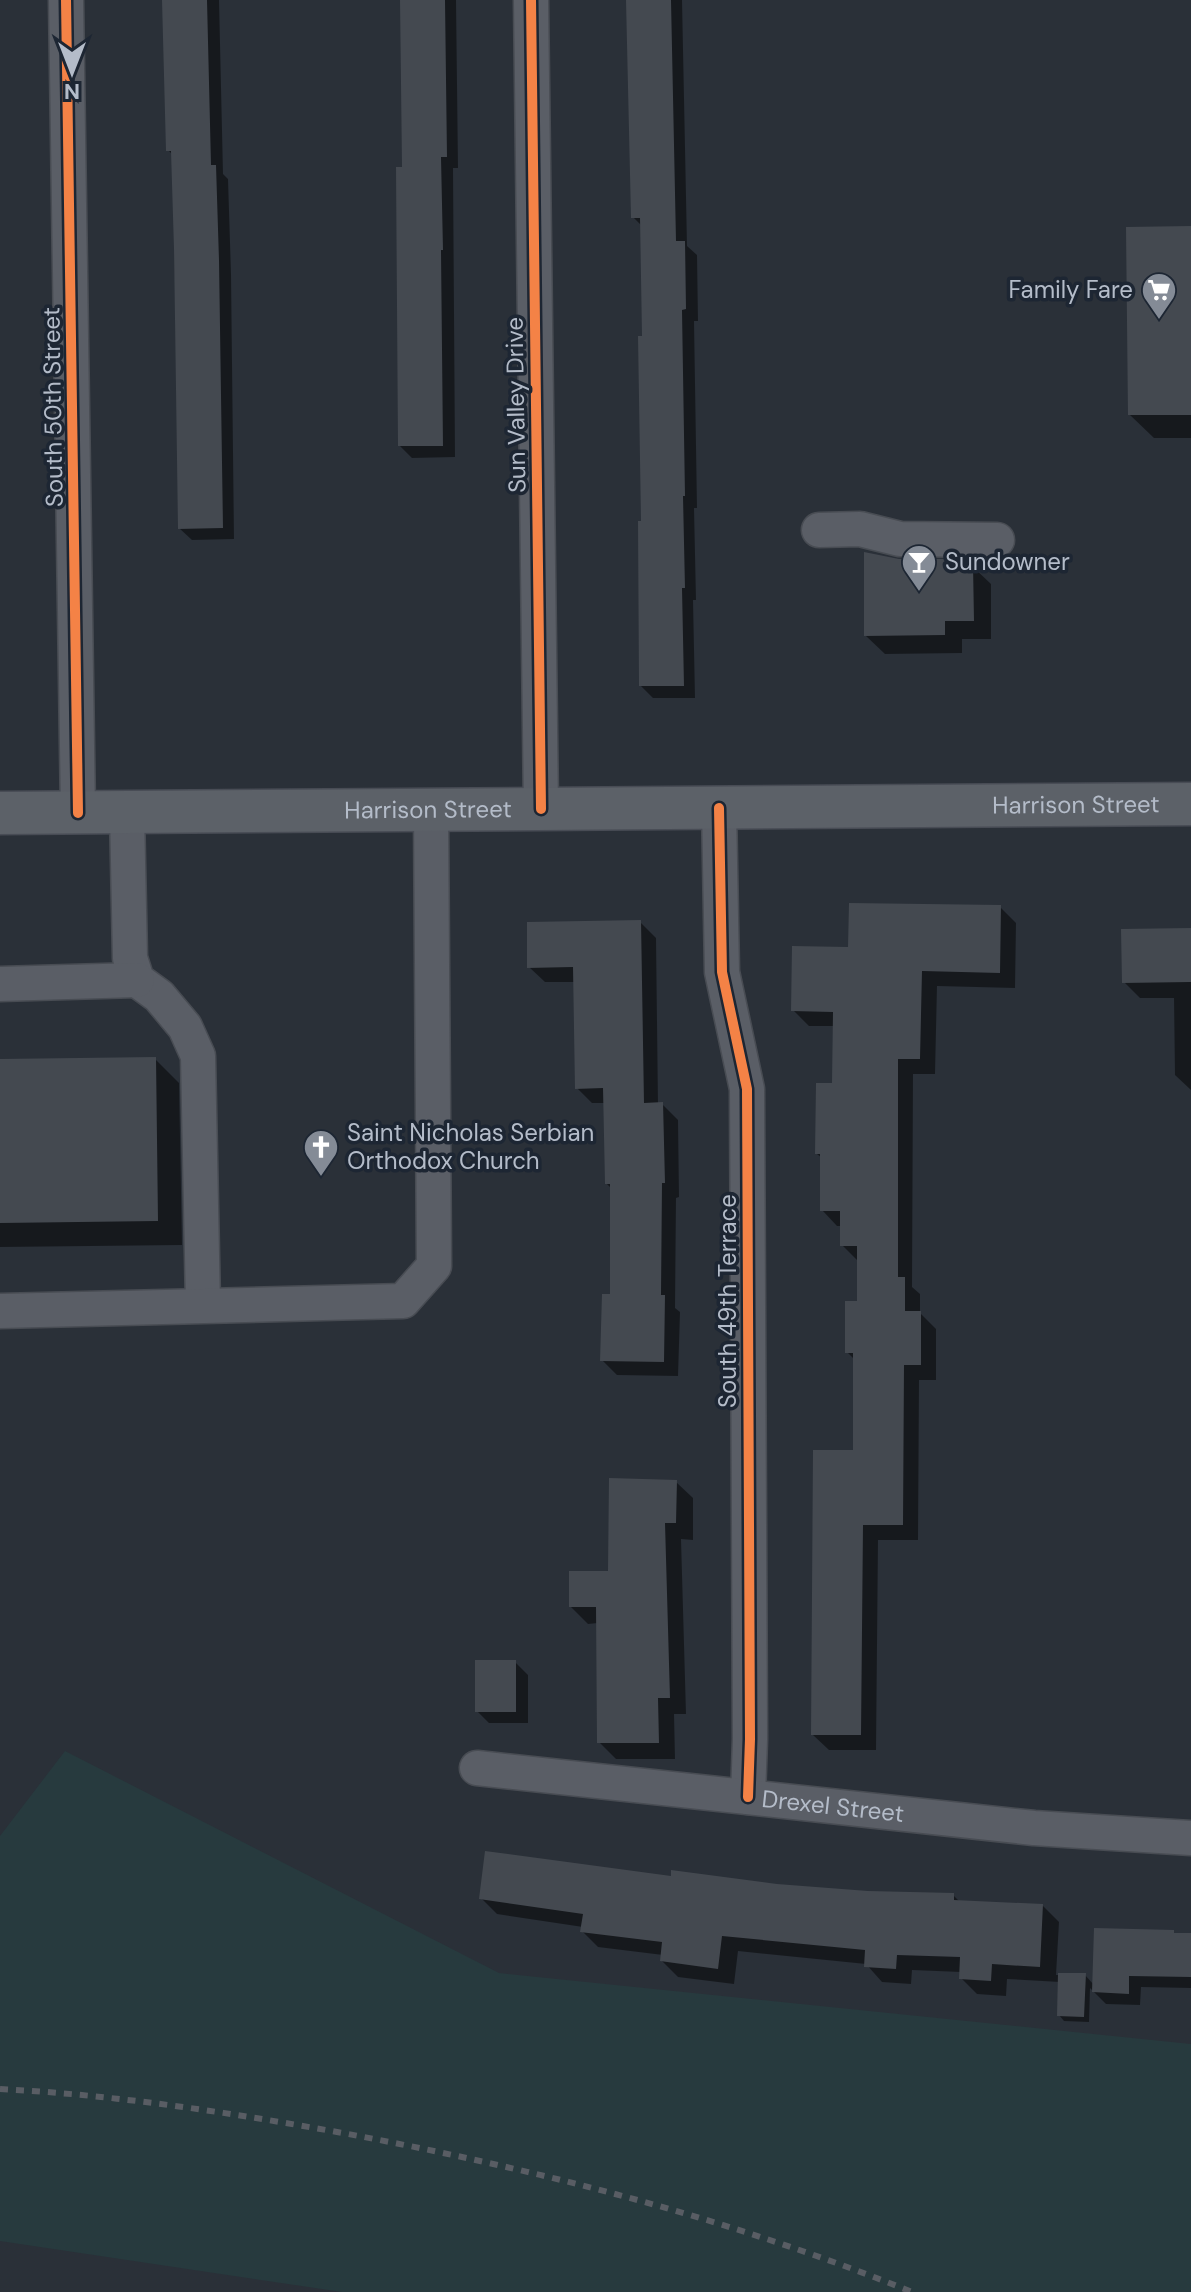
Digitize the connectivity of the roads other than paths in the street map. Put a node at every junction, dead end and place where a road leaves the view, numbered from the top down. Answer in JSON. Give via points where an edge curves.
{"nodes":[{"id":1,"x":66,"y":0,"type":"edge"},
{"id":2,"x":531,"y":0,"type":"edge"},
{"id":3,"x":819,"y":530,"type":"dead end"},
{"id":4,"x":997,"y":540,"type":"dead end"},
{"id":5,"x":1191,"y":804,"type":"edge"},
{"id":6,"x":719,"y":808,"type":"junction"},
{"id":7,"x":541,"y":809,"type":"junction"},
{"id":8,"x":431,"y":810,"type":"junction"},
{"id":9,"x":0,"y":813,"type":"edge"},
{"id":10,"x":78,"y":813,"type":"junction"},
{"id":11,"x":127,"y":813,"type":"junction"},
{"id":12,"x":137,"y":980,"type":"junction"},
{"id":13,"x":0,"y":984,"type":"edge"},
{"id":14,"x":203,"y":1305,"type":"junction"},
{"id":15,"x":0,"y":1311,"type":"edge"},
{"id":16,"x":477,"y":1768,"type":"dead end"},
{"id":17,"x":748,"y":1797,"type":"junction"},
{"id":18,"x":1191,"y":1838,"type":"edge"}],
"edges":[{"from":1,"to":10,"type":"street","name":"South 50th Street"},
{"from":2,"to":7,"type":"street","name":"Sun Valley Drive"},
{"from":3,"to":4,"type":"street","via":[[860,529],[900,539]]},
{"from":5,"to":6,"type":"main road","name":"Harrison Street"},
{"from":6,"to":7,"type":"main road","name":"Harrison Street"},
{"from":6,"to":17,"type":"street","name":"South 49th Terrace","via":[[722,972],[747,1089]]},
{"from":7,"to":8,"type":"main road","name":"Harrison Street"},
{"from":8,"to":11,"type":"main road","name":"Harrison Street"},
{"from":8,"to":14,"type":"street","via":[[434,1266],[403,1301]]},
{"from":9,"to":10,"type":"main road","name":"Harrison Street"},
{"from":10,"to":11,"type":"main road","name":"Harrison Street"},
{"from":11,"to":12,"type":"street","via":[[130,958]]},
{"from":12,"to":13,"type":"street"},
{"from":12,"to":14,"type":"street","via":[[185,1027],[198,1056]]},
{"from":14,"to":15,"type":"street"},
{"from":16,"to":17,"type":"street","name":"Drexel Street"},
{"from":17,"to":18,"type":"street","name":"Drexel Street","via":[[1034,1828]]}]}
